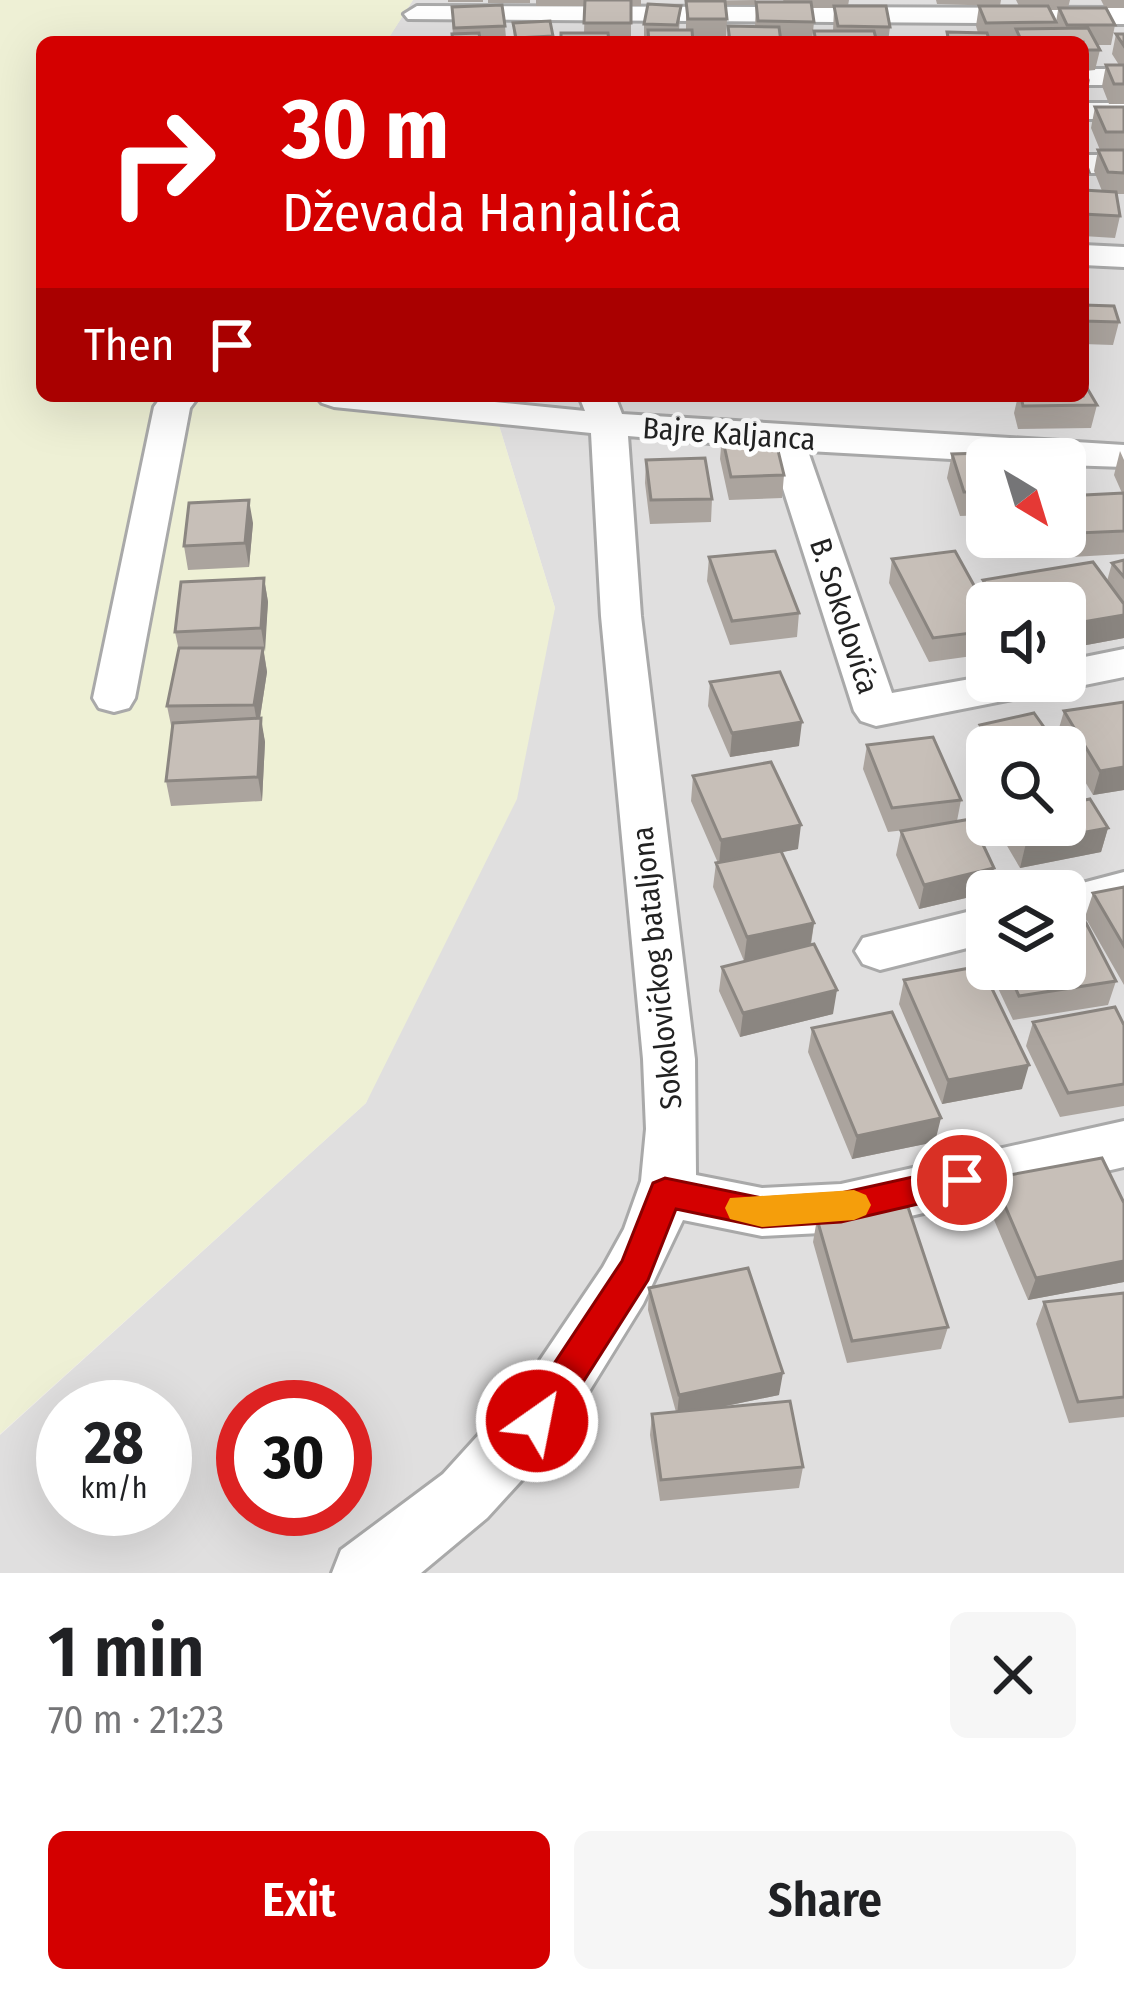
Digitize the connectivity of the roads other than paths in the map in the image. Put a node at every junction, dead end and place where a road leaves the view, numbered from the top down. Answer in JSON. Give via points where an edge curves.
{"nodes":[{"id":1,"x":416,"y":7,"type":"edge"},
{"id":2,"x":1124,"y":16,"type":"edge"},
{"id":3,"x":1089,"y":77,"type":"edge"},
{"id":4,"x":1124,"y":77,"type":"edge"},
{"id":5,"x":1089,"y":111,"type":"edge"},
{"id":6,"x":1124,"y":111,"type":"edge"},
{"id":7,"x":1089,"y":164,"type":"edge"},
{"id":8,"x":1124,"y":164,"type":"edge"},
{"id":9,"x":1089,"y":255,"type":"edge"},
{"id":10,"x":1124,"y":257,"type":"edge"},
{"id":11,"x":176,"y":402,"type":"edge"},
{"id":12,"x":442,"y":402,"type":"edge"},
{"id":13,"x":713,"y":402,"type":"edge"},
{"id":14,"x":603,"y":411,"type":"edge"},
{"id":15,"x":721,"y":433,"type":"junction"},
{"id":16,"x":785,"y":438,"type":"junction"},
{"id":17,"x":1124,"y":456,"type":"edge"},
{"id":18,"x":1124,"y":663,"type":"edge"},
{"id":19,"x":1086,"y":671,"type":"edge"},
{"id":20,"x":966,"y":694,"type":"edge"},
{"id":21,"x":115,"y":698,"type":"dead end"},
{"id":22,"x":1124,"y":890,"type":"edge"},
{"id":23,"x":1086,"y":900,"type":"edge"},
{"id":24,"x":966,"y":930,"type":"edge"},
{"id":25,"x":880,"y":952,"type":"dead end"},
{"id":26,"x":1124,"y":1144,"type":"edge"},
{"id":27,"x":665,"y":1193,"type":"junction"},
{"id":28,"x":364,"y":1573,"type":"edge"}],
"edges":[{"from":1,"to":2,"type":"street"},
{"from":3,"to":4,"type":"street"},
{"from":5,"to":6,"type":"street"},
{"from":7,"to":8,"type":"street"},
{"from":9,"to":10,"type":"street"},
{"from":11,"to":21,"type":"street"},
{"from":12,"to":14,"type":"street","name":"Bajre Kaljanca"},
{"from":13,"to":15,"type":"street"},
{"from":14,"to":15,"type":"street","name":"Bajre Kaljanca"},
{"from":14,"to":27,"type":"street","name":"Sokolovićkog bataljona","via":[[669,1059]]},
{"from":15,"to":16,"type":"street","name":"Bajre Kaljanca"},
{"from":16,"to":17,"type":"street","name":"Bajre Kaljanca"},
{"from":16,"to":20,"type":"street","name":"B. Sokolovića","via":[[876,711]]},
{"from":18,"to":19,"type":"street"},
{"from":22,"to":23,"type":"street"},
{"from":24,"to":25,"type":"street"},
{"from":26,"to":27,"type":"street","via":[[841,1208],[762,1212]]},
{"from":27,"to":28,"type":"street","name":"Sokolovićkog bataljona","via":[[636,1269],[537,1421],[482,1485]]}]}
